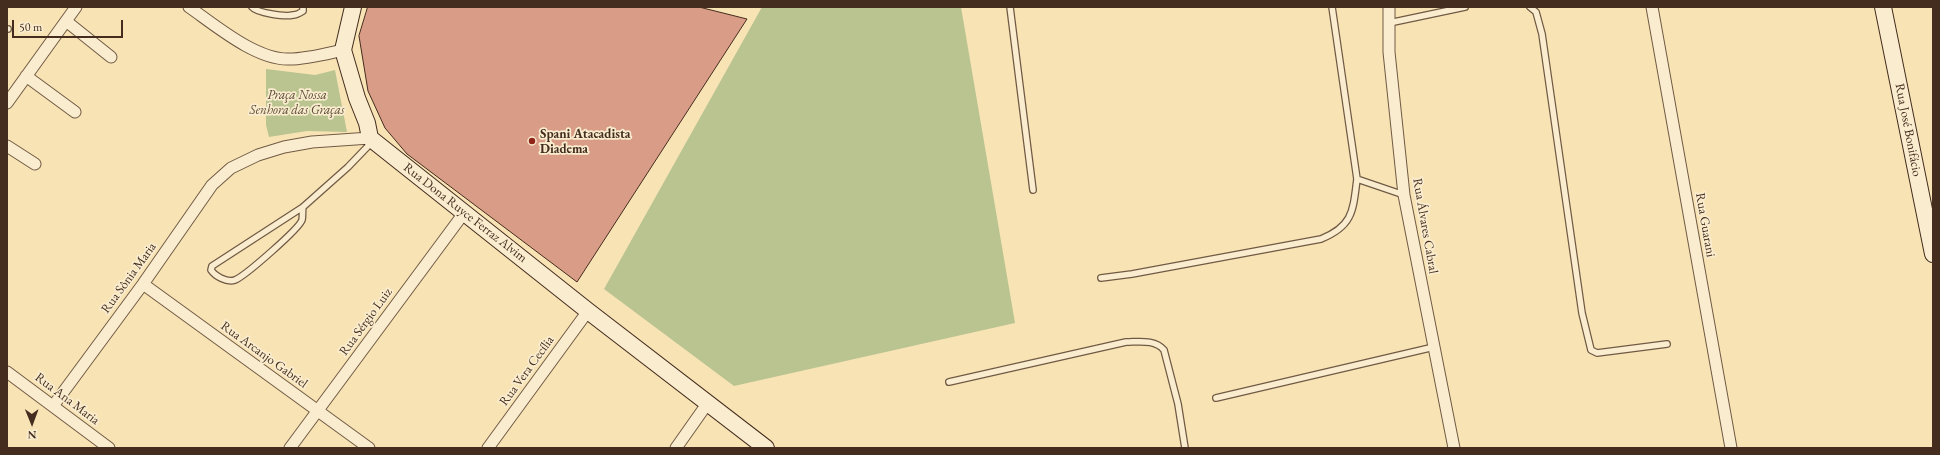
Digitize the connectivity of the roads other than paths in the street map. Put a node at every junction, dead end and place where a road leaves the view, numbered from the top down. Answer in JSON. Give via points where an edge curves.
{"nodes":[{"id":1,"x":76,"y":7,"type":"edge"},
{"id":2,"x":189,"y":7,"type":"edge"},
{"id":3,"x":252,"y":7,"type":"edge"},
{"id":4,"x":303,"y":7,"type":"edge"},
{"id":5,"x":353,"y":7,"type":"edge"},
{"id":6,"x":1010,"y":7,"type":"edge"},
{"id":7,"x":1332,"y":7,"type":"edge"},
{"id":8,"x":1389,"y":7,"type":"edge"},
{"id":9,"x":1465,"y":7,"type":"edge"},
{"id":10,"x":1530,"y":7,"type":"edge"},
{"id":11,"x":1652,"y":7,"type":"edge"},
{"id":12,"x":1883,"y":7,"type":"edge"},
{"id":13,"x":66,"y":21,"type":"junction"},
{"id":14,"x":1389,"y":23,"type":"junction"},
{"id":15,"x":343,"y":50,"type":"junction"},
{"id":16,"x":112,"y":57,"type":"dead end"},
{"id":17,"x":26,"y":76,"type":"junction"},
{"id":18,"x":7,"y":103,"type":"edge"},
{"id":19,"x":75,"y":112,"type":"dead end"},
{"id":20,"x":371,"y":139,"type":"junction"},
{"id":21,"x":7,"y":146,"type":"edge"},
{"id":22,"x":35,"y":164,"type":"dead end"},
{"id":23,"x":1357,"y":179,"type":"junction"},
{"id":24,"x":1033,"y":190,"type":"dead end"},
{"id":25,"x":1404,"y":195,"type":"junction"},
{"id":26,"x":303,"y":207,"type":"junction"},
{"id":27,"x":464,"y":213,"type":"junction"},
{"id":28,"x":1933,"y":254,"type":"edge"},
{"id":29,"x":1101,"y":278,"type":"dead end"},
{"id":30,"x":143,"y":284,"type":"junction"},
{"id":31,"x":588,"y":311,"type":"junction"},
{"id":32,"x":1667,"y":344,"type":"dead end"},
{"id":33,"x":1434,"y":347,"type":"junction"},
{"id":34,"x":7,"y":372,"type":"edge"},
{"id":35,"x":949,"y":382,"type":"dead end"},
{"id":36,"x":1216,"y":398,"type":"dead end"},
{"id":37,"x":707,"y":404,"type":"junction"},
{"id":38,"x":53,"y":406,"type":"junction"},
{"id":39,"x":318,"y":411,"type":"junction"},
{"id":40,"x":110,"y":448,"type":"edge"},
{"id":41,"x":290,"y":448,"type":"edge"},
{"id":42,"x":369,"y":448,"type":"edge"},
{"id":43,"x":488,"y":448,"type":"edge"},
{"id":44,"x":676,"y":448,"type":"edge"},
{"id":45,"x":766,"y":448,"type":"edge"},
{"id":46,"x":1185,"y":448,"type":"edge"},
{"id":47,"x":1454,"y":448,"type":"edge"},
{"id":48,"x":1731,"y":448,"type":"edge"}],
"edges":[{"from":1,"to":13,"type":"street"},
{"from":2,"to":15,"type":"street","via":[[234,39],[260,53],[287,59]]},
{"from":3,"to":4,"type":"lane","via":[[255,11],[264,13],[293,15],[302,11]]},
{"from":5,"to":15,"type":"main road"},
{"from":6,"to":24,"type":"lane"},
{"from":7,"to":23,"type":"lane"},
{"from":8,"to":14,"type":"street","name":"Rua Álvares Cabral"},
{"from":9,"to":14,"type":"lane"},
{"from":10,"to":32,"type":"lane","via":[[1536,12],[1542,34],[1582,313],[1591,350],[1597,353]]},
{"from":11,"to":48,"type":"street","name":"Rua Guarani"},
{"from":12,"to":28,"type":"main road","name":"Rua José Bonifácio"},
{"from":13,"to":16,"type":"street"},
{"from":13,"to":17,"type":"street"},
{"from":14,"to":25,"type":"street","name":"Rua Álvares Cabral"},
{"from":15,"to":20,"type":"main road"},
{"from":17,"to":18,"type":"street"},
{"from":17,"to":19,"type":"street"},
{"from":20,"to":26,"type":"lane","via":[[348,166]]},
{"from":20,"to":27,"type":"main road","name":"Rua Dona Ruyce Ferraz Alvim"},
{"from":20,"to":30,"type":"street","name":"Rua Sônia Maria","via":[[312,142],[284,147],[258,155],[231,168],[212,185]]},
{"from":21,"to":22,"type":"street"},
{"from":23,"to":25,"type":"lane"},
{"from":23,"to":29,"type":"lane","via":[[1353,208],[1346,224],[1336,233],[1321,239]]},
{"from":25,"to":33,"type":"street","name":"Rua Álvares Cabral"},
{"from":26,"to":26,"type":"lane","via":[[302,221],[250,270],[236,280],[218,277],[213,273],[212,266]]},
{"from":27,"to":31,"type":"main road","name":"Rua Dona Ruyce Ferraz Alvim"},
{"from":27,"to":39,"type":"street","name":"Rua Sérgio Luiz"},
{"from":30,"to":38,"type":"street","name":"Rua Sônia Maria"},
{"from":30,"to":39,"type":"street","name":"Rua Arcanjo Gabriel"},
{"from":31,"to":37,"type":"main road","name":"Rua Dona Ruyce Ferraz Alvim"},
{"from":31,"to":43,"type":"street","name":"Rua Vera Cecília"},
{"from":33,"to":36,"type":"lane"},
{"from":33,"to":47,"type":"street","name":"Rua Álvares Cabral"},
{"from":34,"to":38,"type":"street","name":"Rua Ana Maria"},
{"from":35,"to":46,"type":"lane","via":[[1126,342],[1159,344],[1164,350],[1178,404]]},
{"from":37,"to":44,"type":"street"},
{"from":37,"to":45,"type":"main road","name":"Rua Dona Ruyce Ferraz Alvim"},
{"from":38,"to":40,"type":"street","name":"Rua Ana Maria"},
{"from":39,"to":41,"type":"street","name":"Rua Sérgio Luiz"},
{"from":39,"to":42,"type":"street","name":"Rua Arcanjo Gabriel"}]}
